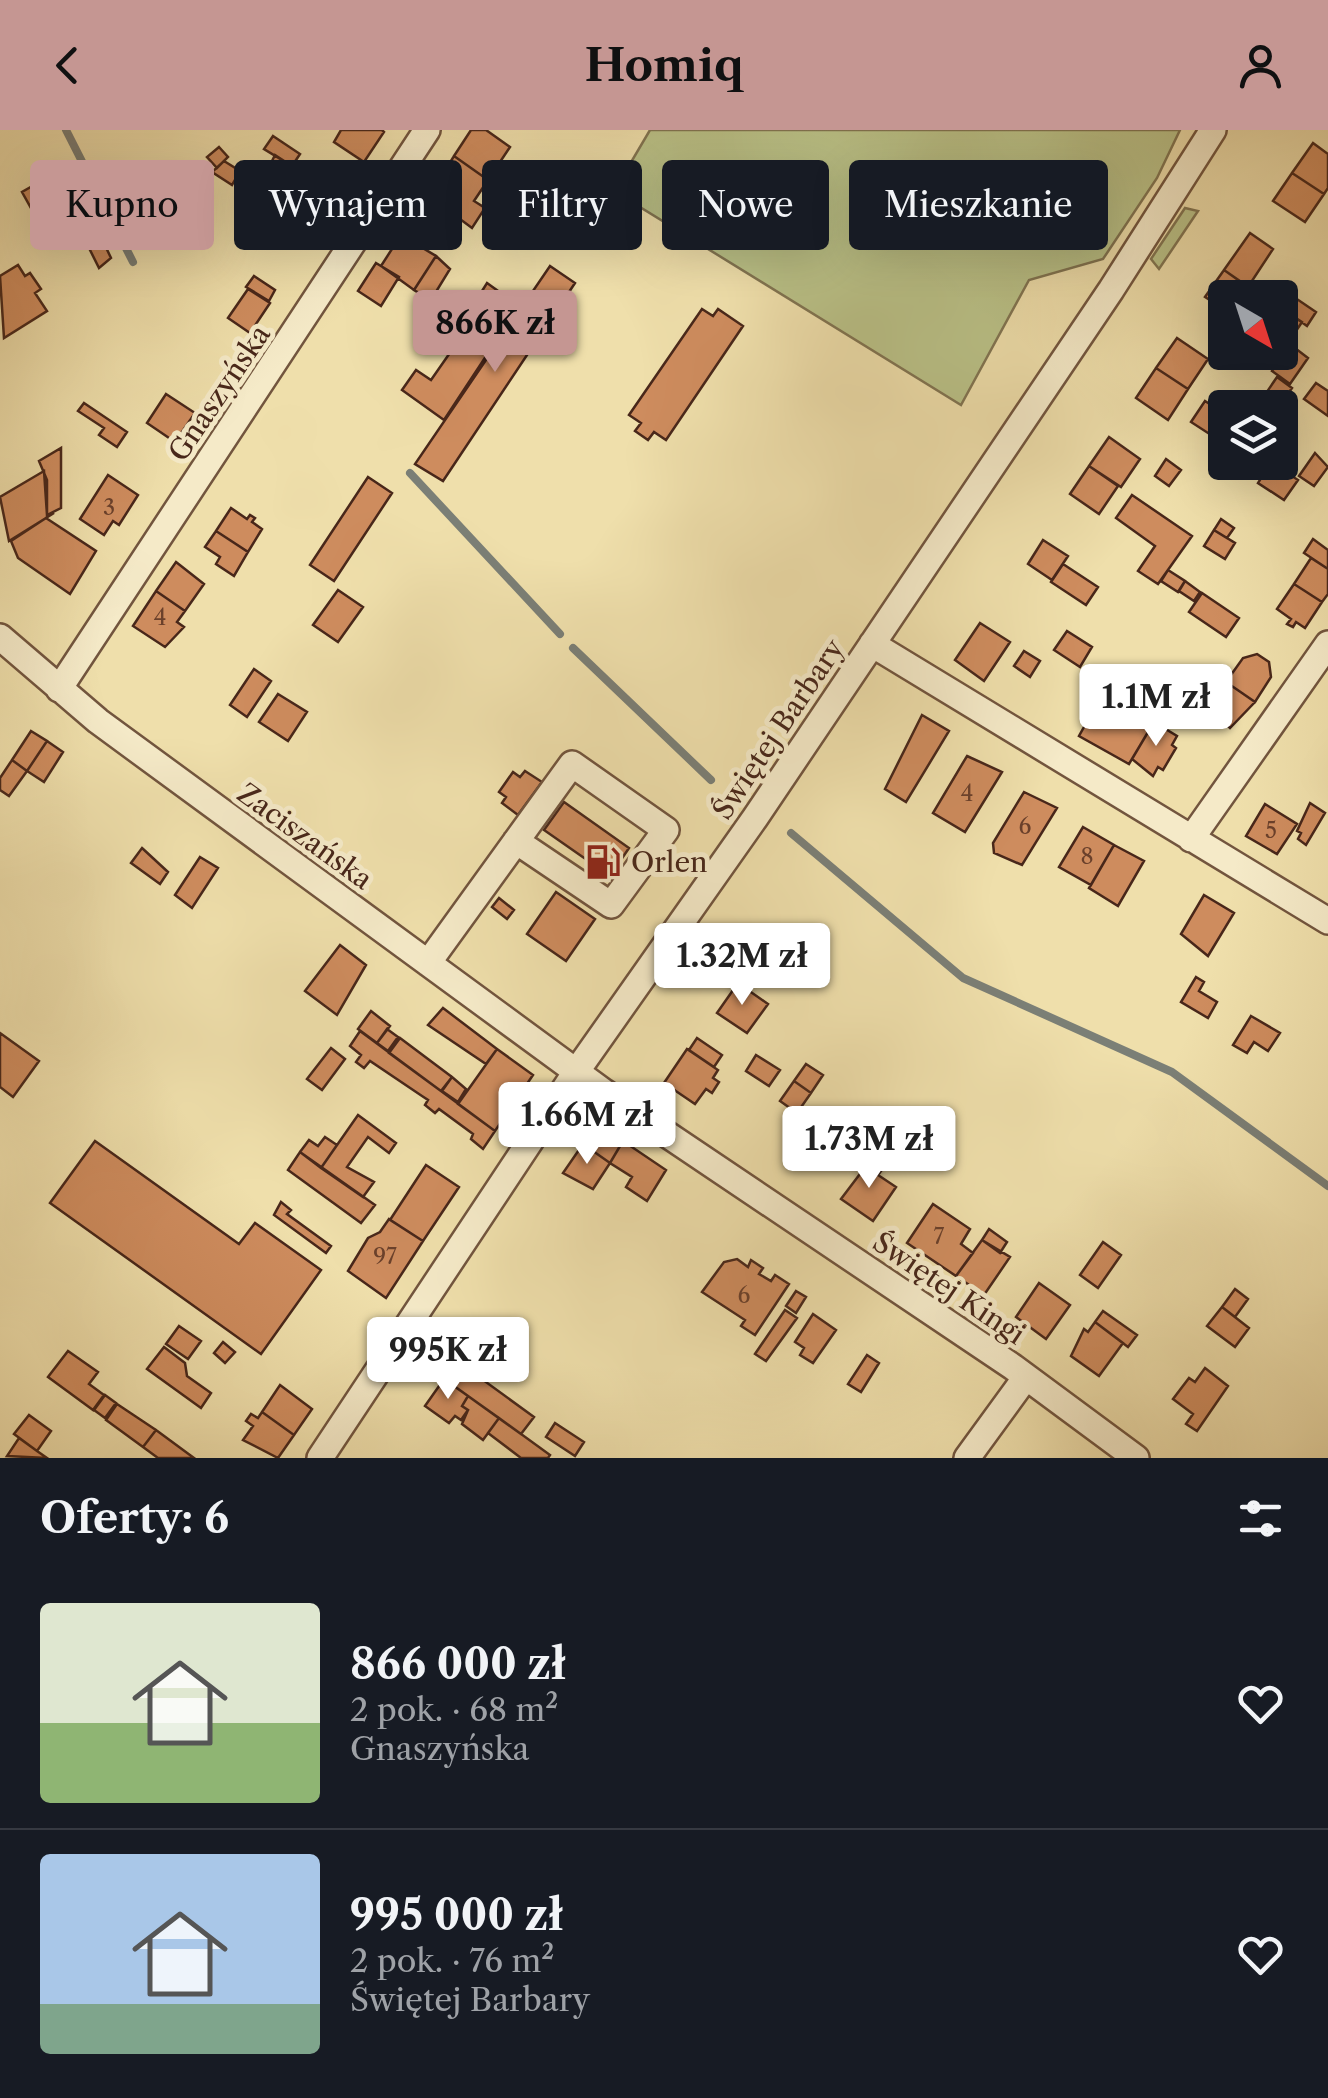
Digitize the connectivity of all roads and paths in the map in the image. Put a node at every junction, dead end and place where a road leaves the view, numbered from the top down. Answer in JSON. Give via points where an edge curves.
{"nodes":[{"id":1,"x":427,"y":130,"type":"edge"},
{"id":2,"x":1213,"y":130,"type":"edge"},
{"id":3,"x":1,"y":640,"type":"edge"},
{"id":4,"x":872,"y":644,"type":"junction"},
{"id":5,"x":1328,"y":644,"type":"edge"},
{"id":6,"x":59,"y":688,"type":"junction"},
{"id":7,"x":1191,"y":839,"type":"junction"},
{"id":8,"x":516,"y":840,"type":"junction"},
{"id":9,"x":1328,"y":921,"type":"edge"},
{"id":10,"x":428,"y":963,"type":"junction"},
{"id":11,"x":576,"y":1072,"type":"junction"},
{"id":12,"x":1026,"y":1376,"type":"junction"},
{"id":13,"x":320,"y":1458,"type":"edge"},
{"id":14,"x":967,"y":1458,"type":"edge"},
{"id":15,"x":1136,"y":1458,"type":"edge"}],
"edges":[{"from":1,"to":6,"type":"street","name":"Gnaszyńska"},
{"from":2,"to":4,"type":"street","name":"Świętej Barbary"},
{"from":3,"to":6,"type":"street","name":"Zaciszańska"},
{"from":4,"to":7,"type":"street"},
{"from":4,"to":11,"type":"street","name":"Świętej Barbary"},
{"from":5,"to":7,"type":"street"},
{"from":6,"to":10,"type":"street","name":"Zaciszańska"},
{"from":7,"to":9,"type":"street"},
{"from":8,"to":8,"type":"street","via":[[572,764],[666,830],[611,905]]},
{"from":8,"to":10,"type":"street"},
{"from":10,"to":11,"type":"street","name":"Zaciszańska"},
{"from":11,"to":12,"type":"street","name":"Świętej Kingi"},
{"from":11,"to":13,"type":"street","name":"Świętej Barbary"},
{"from":12,"to":14,"type":"street"},
{"from":12,"to":15,"type":"street","name":"Świętej Kingi"}]}
